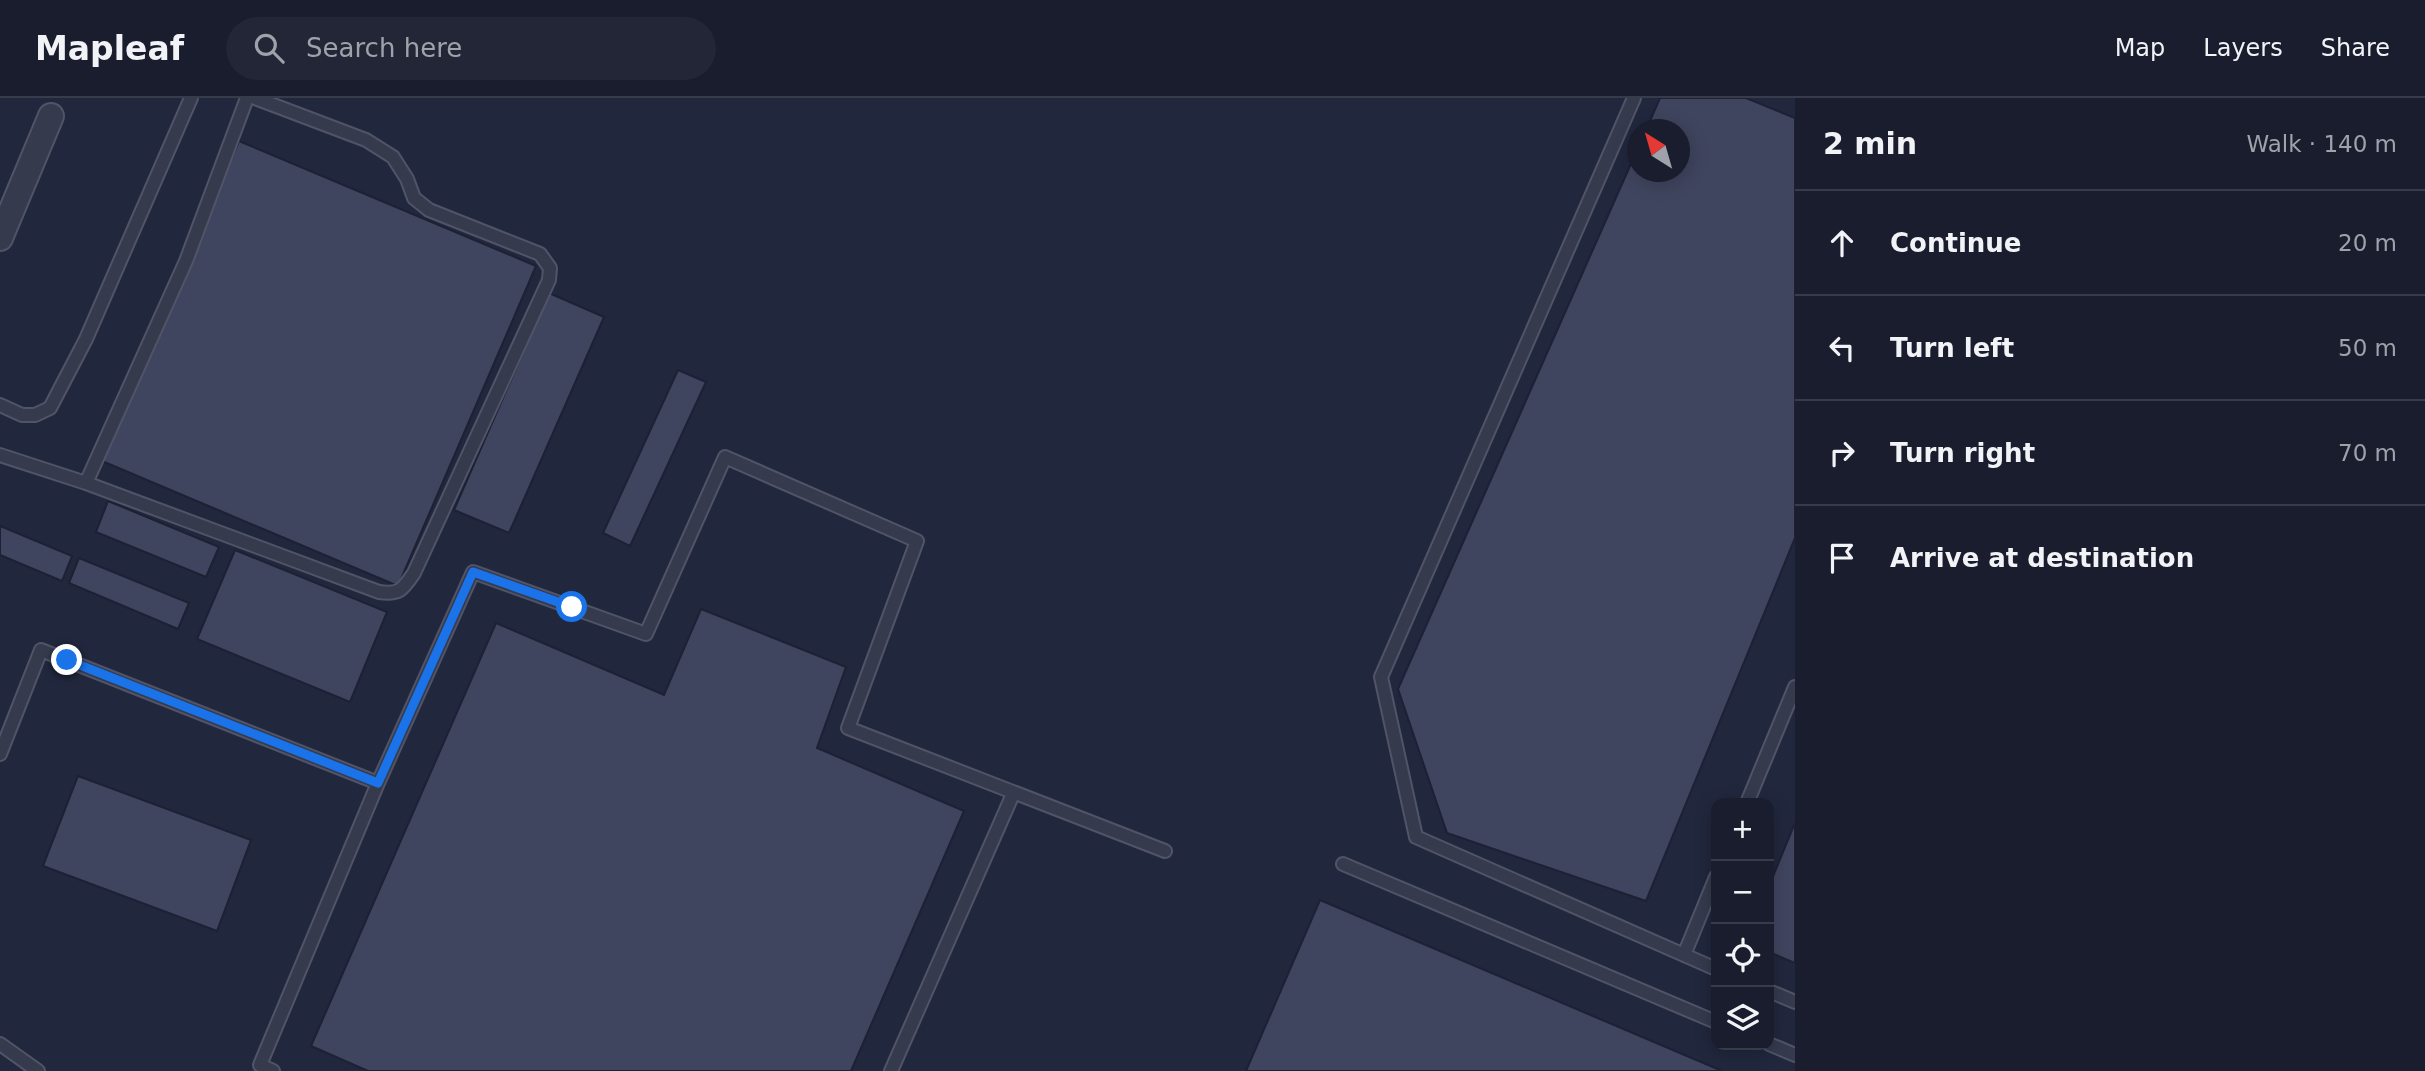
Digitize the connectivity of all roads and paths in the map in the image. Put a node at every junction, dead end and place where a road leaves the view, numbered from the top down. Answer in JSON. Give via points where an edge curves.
{"nodes":[{"id":1,"x":191,"y":98,"type":"edge"},
{"id":2,"x":247,"y":98,"type":"edge"},
{"id":3,"x":255,"y":98,"type":"edge"},
{"id":4,"x":1634,"y":98,"type":"edge"},
{"id":5,"x":51,"y":116,"type":"dead end"},
{"id":6,"x":0,"y":238,"type":"edge"},
{"id":7,"x":0,"y":405,"type":"edge"},
{"id":8,"x":0,"y":455,"type":"edge"},
{"id":9,"x":86,"y":483,"type":"junction"},
{"id":10,"x":1795,"y":687,"type":"edge"},
{"id":11,"x":0,"y":754,"type":"edge"},
{"id":12,"x":378,"y":783,"type":"junction"},
{"id":13,"x":1013,"y":794,"type":"junction"},
{"id":14,"x":1749,"y":798,"type":"edge"},
{"id":15,"x":1165,"y":851,"type":"dead end"},
{"id":16,"x":1343,"y":864,"type":"dead end"},
{"id":17,"x":1711,"y":889,"type":"edge"},
{"id":18,"x":1684,"y":955,"type":"junction"},
{"id":19,"x":1711,"y":967,"type":"edge"},
{"id":20,"x":1774,"y":993,"type":"edge"},
{"id":21,"x":1795,"y":1002,"type":"edge"},
{"id":22,"x":1711,"y":1020,"type":"edge"},
{"id":23,"x":0,"y":1044,"type":"edge"},
{"id":24,"x":1774,"y":1046,"type":"edge"},
{"id":25,"x":1795,"y":1055,"type":"edge"},
{"id":26,"x":38,"y":1071,"type":"edge"},
{"id":27,"x":273,"y":1071,"type":"edge"},
{"id":28,"x":891,"y":1071,"type":"edge"}],
"edges":[{"from":1,"to":7,"type":"lane","via":[[86,339],[50,408],[22,415]]},
{"from":2,"to":9,"type":"lane","via":[[186,261]]},
{"from":3,"to":9,"type":"lane","via":[[366,140],[393,157],[414,198],[429,210],[540,254],[550,268],[549,280],[414,573],[402,590],[379,592]]},
{"from":4,"to":18,"type":"lane","via":[[1381,677],[1416,837]]},
{"from":5,"to":6,"type":"street"},
{"from":8,"to":9,"type":"lane"},
{"from":10,"to":14,"type":"lane"},
{"from":11,"to":12,"type":"lane","via":[[41,650]]},
{"from":12,"to":13,"type":"lane","via":[[473,572],[646,634],[725,457],[917,541],[848,729]]},
{"from":12,"to":27,"type":"lane","via":[[260,1065]]},
{"from":13,"to":15,"type":"lane"},
{"from":13,"to":28,"type":"lane"},
{"from":16,"to":22,"type":"lane"},
{"from":17,"to":18,"type":"lane"},
{"from":18,"to":19,"type":"lane"},
{"from":20,"to":21,"type":"lane"},
{"from":23,"to":26,"type":"lane"},
{"from":24,"to":25,"type":"lane"}]}
